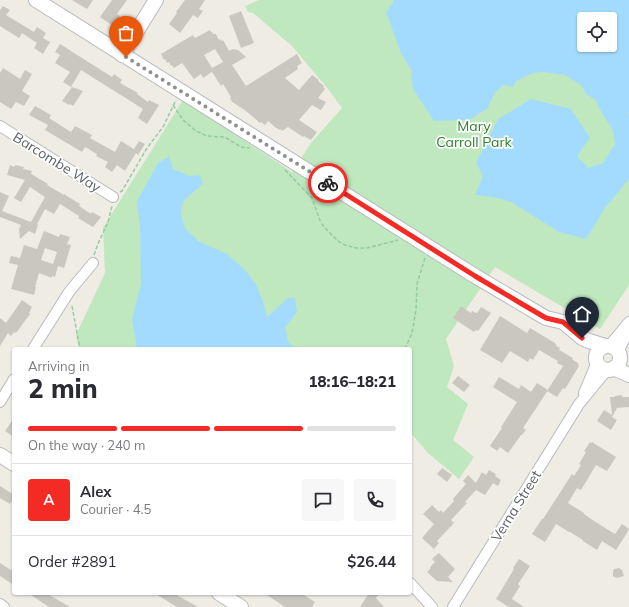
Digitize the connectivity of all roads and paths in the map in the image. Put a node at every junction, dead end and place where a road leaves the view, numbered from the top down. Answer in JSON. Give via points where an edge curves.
{"nodes":[{"id":1,"x":36,"y":0,"type":"edge"},
{"id":2,"x":156,"y":0,"type":"edge"},
{"id":3,"x":122,"y":55,"type":"junction"},
{"id":4,"x":177,"y":97,"type":"dead end"},
{"id":5,"x":173,"y":106,"type":"junction"},
{"id":6,"x":1,"y":130,"type":"edge"},
{"id":7,"x":256,"y":149,"type":"dead end"},
{"id":8,"x":284,"y":170,"type":"dead end"},
{"id":9,"x":113,"y":197,"type":"junction"},
{"id":10,"x":401,"y":239,"type":"dead end"},
{"id":11,"x":425,"y":256,"type":"dead end"},
{"id":12,"x":93,"y":263,"type":"joint"},
{"id":13,"x":72,"y":304,"type":"dead end"},
{"id":14,"x":629,"y":322,"type":"edge"},
{"id":15,"x":629,"y":330,"type":"edge"},
{"id":16,"x":34,"y":347,"type":"edge"},
{"id":17,"x":80,"y":347,"type":"edge"},
{"id":18,"x":406,"y":347,"type":"edge"},
{"id":19,"x":610,"y":359,"type":"edge"},
{"id":20,"x":629,"y":375,"type":"edge"},
{"id":21,"x":12,"y":383,"type":"edge"},
{"id":22,"x":0,"y":402,"type":"edge"},
{"id":23,"x":0,"y":456,"type":"edge"},
{"id":24,"x":12,"y":463,"type":"edge"},
{"id":25,"x":412,"y":585,"type":"edge"},
{"id":26,"x":222,"y":595,"type":"edge"},
{"id":27,"x":0,"y":604,"type":"edge"},
{"id":28,"x":4,"y":607,"type":"edge"},
{"id":29,"x":240,"y":607,"type":"edge"},
{"id":30,"x":432,"y":607,"type":"edge"},
{"id":31,"x":453,"y":607,"type":"edge"}],
"edges":[{"from":1,"to":3,"type":"street"},
{"from":2,"to":3,"type":"street"},
{"from":3,"to":19,"type":"street","via":[[475,276],[546,318],[563,322]]},
{"from":4,"to":5,"type":"path"},
{"from":5,"to":7,"type":"path","via":[[196,131],[207,136],[228,138],[241,147]]},
{"from":5,"to":9,"type":"path","via":[[163,128],[147,148],[122,191]]},
{"from":6,"to":9,"type":"street","name":"Barcombe Way"},
{"from":8,"to":10,"type":"path","via":[[312,198],[321,223],[345,246],[367,248]]},
{"from":9,"to":12,"type":"path","via":[[108,222],[95,251]]},
{"from":11,"to":18,"type":"path","via":[[417,284],[412,333]]},
{"from":12,"to":16,"type":"street","via":[[69,292]]},
{"from":13,"to":17,"type":"path"},
{"from":14,"to":19,"type":"street","name":"Verna Street"},
{"from":15,"to":19,"type":"street","name":"Verna Street"},
{"from":19,"to":20,"type":"street"},
{"from":19,"to":31,"type":"street","name":"Verna Street"},
{"from":21,"to":22,"type":"street"},
{"from":23,"to":24,"type":"street"},
{"from":25,"to":30,"type":"street"},
{"from":26,"to":29,"type":"street"},
{"from":27,"to":28,"type":"street"}]}
